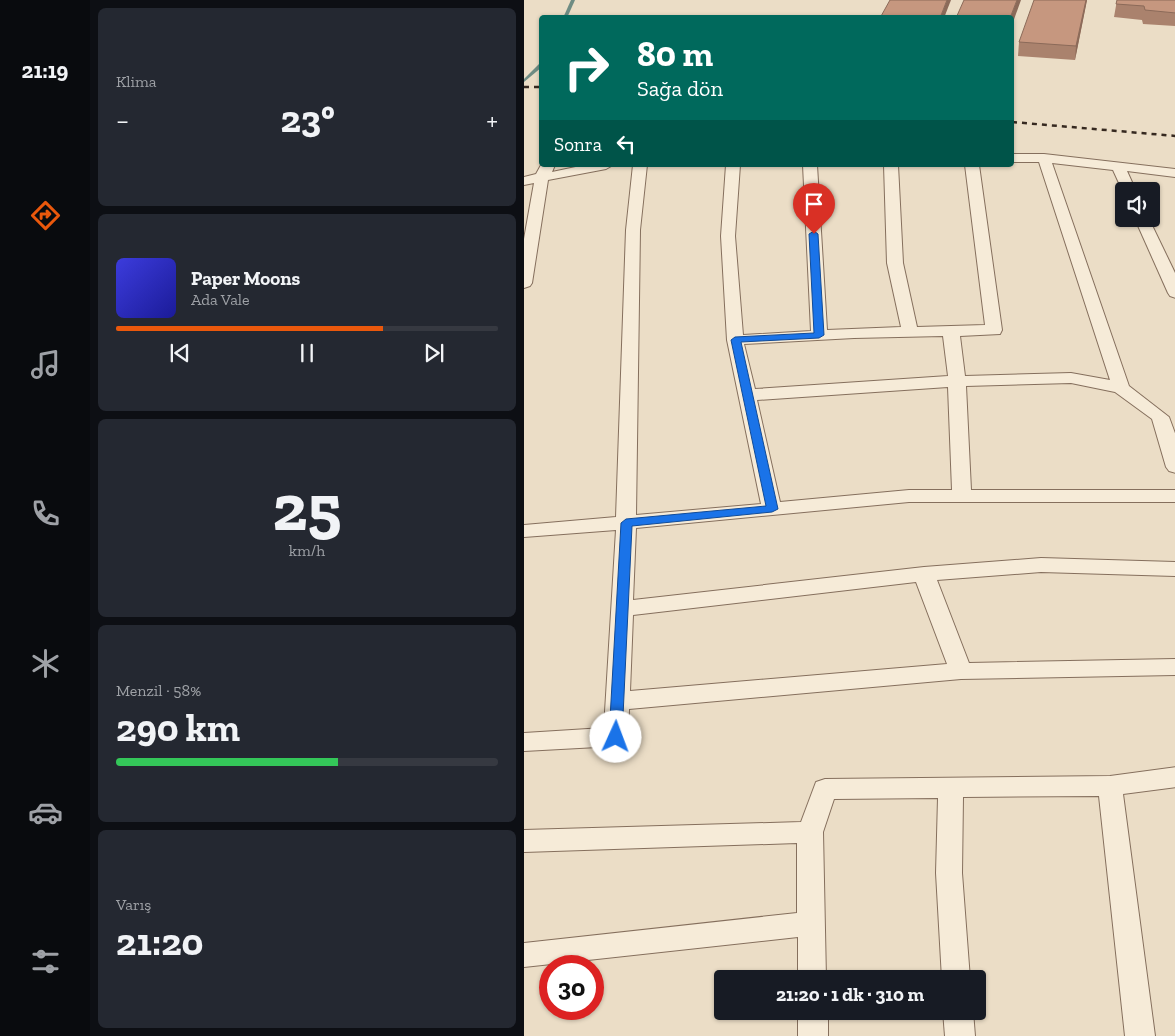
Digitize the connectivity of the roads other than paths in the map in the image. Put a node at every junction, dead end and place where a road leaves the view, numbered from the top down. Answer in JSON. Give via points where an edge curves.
{"nodes":[{"id":1,"x":1014,"y":158,"type":"edge"},
{"id":2,"x":1044,"y":158,"type":"junction"},
{"id":3,"x":586,"y":167,"type":"edge"},
{"id":4,"x":640,"y":167,"type":"edge"},
{"id":5,"x":733,"y":167,"type":"edge"},
{"id":6,"x":810,"y":167,"type":"edge"},
{"id":7,"x":891,"y":167,"type":"edge"},
{"id":8,"x":972,"y":167,"type":"edge"},
{"id":9,"x":1118,"y":167,"type":"junction"},
{"id":10,"x":545,"y":171,"type":"edge"},
{"id":11,"x":1175,"y":173,"type":"edge"},
{"id":12,"x":524,"y":181,"type":"edge"},
{"id":13,"x":1125,"y":182,"type":"edge"},
{"id":14,"x":1146,"y":227,"type":"edge"},
{"id":15,"x":524,"y":283,"type":"edge"},
{"id":16,"x":1175,"y":293,"type":"edge"},
{"id":17,"x":951,"y":331,"type":"junction"},
{"id":18,"x":910,"y":332,"type":"junction"},
{"id":19,"x":819,"y":335,"type":"junction"},
{"id":20,"x":735,"y":340,"type":"junction"},
{"id":21,"x":957,"y":381,"type":"junction"},
{"id":22,"x":1121,"y":388,"type":"junction"},
{"id":23,"x":747,"y":395,"type":"junction"},
{"id":24,"x":1175,"y":467,"type":"edge"},
{"id":25,"x":962,"y":496,"type":"junction"},
{"id":26,"x":1175,"y":496,"type":"edge"},
{"id":27,"x":772,"y":509,"type":"junction"},
{"id":28,"x":626,"y":523,"type":"junction"},
{"id":29,"x":524,"y":530,"type":"edge"},
{"id":30,"x":1175,"y":569,"type":"edge"},
{"id":31,"x":924,"y":574,"type":"junction"},
{"id":32,"x":621,"y":609,"type":"junction"},
{"id":33,"x":1175,"y":667,"type":"edge"},
{"id":34,"x":961,"y":671,"type":"junction"},
{"id":35,"x":617,"y":701,"type":"junction"},
{"id":36,"x":524,"y":742,"type":"edge"},
{"id":37,"x":1175,"y":777,"type":"edge"},
{"id":38,"x":1110,"y":786,"type":"junction"},
{"id":39,"x":951,"y":788,"type":"junction"},
{"id":40,"x":810,"y":832,"type":"junction"},
{"id":41,"x":524,"y":841,"type":"edge"},
{"id":42,"x":812,"y":923,"type":"junction"},
{"id":43,"x":524,"y":955,"type":"edge"},
{"id":44,"x":812,"y":970,"type":"edge"},
{"id":45,"x":955,"y":970,"type":"edge"},
{"id":46,"x":813,"y":1020,"type":"edge"},
{"id":47,"x":959,"y":1020,"type":"edge"},
{"id":48,"x":813,"y":1036,"type":"edge"},
{"id":49,"x":960,"y":1036,"type":"edge"},
{"id":50,"x":1140,"y":1036,"type":"edge"}],
"edges":[{"from":1,"to":2,"type":"street"},
{"from":2,"to":9,"type":"street"},
{"from":2,"to":22,"type":"street"},
{"from":3,"to":10,"type":"street"},
{"from":4,"to":28,"type":"street","via":[[633,230]]},
{"from":5,"to":20,"type":"street","via":[[728,236]]},
{"from":6,"to":19,"type":"street"},
{"from":7,"to":18,"type":"street","via":[[895,263]]},
{"from":8,"to":17,"type":"street","via":[[994,330]]},
{"from":9,"to":11,"type":"street"},
{"from":9,"to":13,"type":"street"},
{"from":10,"to":12,"type":"street"},
{"from":10,"to":15,"type":"street"},
{"from":14,"to":16,"type":"street"},
{"from":17,"to":18,"type":"street"},
{"from":17,"to":21,"type":"street"},
{"from":18,"to":19,"type":"street"},
{"from":19,"to":20,"type":"street"},
{"from":20,"to":23,"type":"street"},
{"from":21,"to":22,"type":"street","via":[[1071,378]]},
{"from":21,"to":23,"type":"street"},
{"from":21,"to":25,"type":"street"},
{"from":22,"to":24,"type":"street","via":[[1160,417]]},
{"from":23,"to":27,"type":"street"},
{"from":25,"to":26,"type":"street"},
{"from":25,"to":27,"type":"street","via":[[909,496]]},
{"from":27,"to":28,"type":"street"},
{"from":28,"to":29,"type":"street"},
{"from":28,"to":32,"type":"street"},
{"from":30,"to":31,"type":"street","via":[[1042,565]]},
{"from":31,"to":32,"type":"street"},
{"from":31,"to":34,"type":"street"},
{"from":32,"to":35,"type":"street"},
{"from":33,"to":34,"type":"street"},
{"from":34,"to":35,"type":"street"},
{"from":35,"to":36,"type":"street","via":[[616,737]]},
{"from":37,"to":38,"type":"street"},
{"from":38,"to":39,"type":"street"},
{"from":38,"to":50,"type":"street"},
{"from":39,"to":40,"type":"street","via":[[825,789]]},
{"from":39,"to":45,"type":"street","via":[[949,873]]},
{"from":40,"to":41,"type":"street"},
{"from":40,"to":42,"type":"street"},
{"from":42,"to":43,"type":"street"},
{"from":42,"to":44,"type":"street"},
{"from":46,"to":48,"type":"street"},
{"from":47,"to":49,"type":"street"}]}
